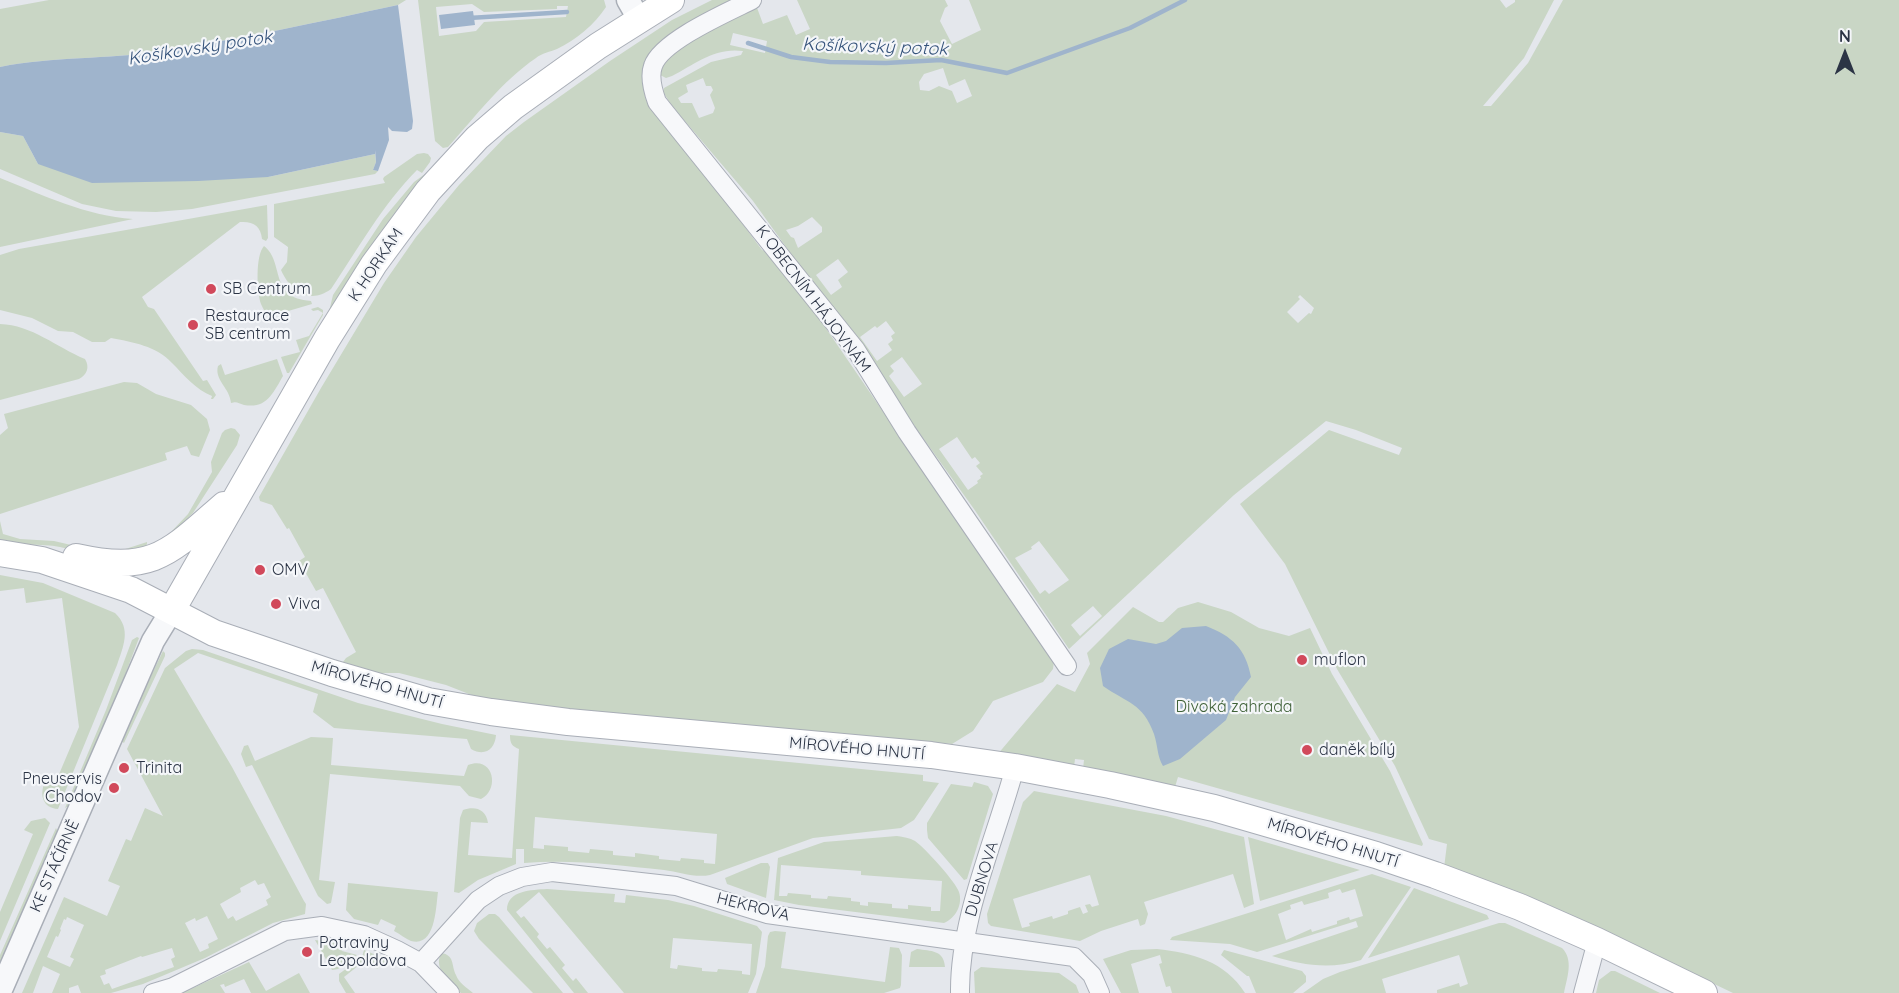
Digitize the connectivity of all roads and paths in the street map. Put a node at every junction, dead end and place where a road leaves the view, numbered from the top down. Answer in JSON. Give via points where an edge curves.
{"nodes":[{"id":1,"x":671,"y":0,"type":"edge"},
{"id":2,"x":752,"y":0,"type":"edge"},
{"id":3,"x":634,"y":9,"type":"edge"},
{"id":4,"x":238,"y":493,"type":"junction"},
{"id":5,"x":0,"y":553,"type":"edge"},
{"id":6,"x":42,"y":560,"type":"junction"},
{"id":7,"x":172,"y":610,"type":"junction"},
{"id":8,"x":1067,"y":666,"type":"dead end"},
{"id":9,"x":1016,"y":767,"type":"junction"},
{"id":10,"x":964,"y":941,"type":"junction"},
{"id":11,"x":1597,"y":941,"type":"junction"},
{"id":12,"x":421,"y":963,"type":"junction"},
{"id":13,"x":0,"y":992,"type":"edge"},
{"id":14,"x":153,"y":993,"type":"edge"},
{"id":15,"x":450,"y":993,"type":"edge"},
{"id":16,"x":960,"y":993,"type":"edge"},
{"id":17,"x":1100,"y":993,"type":"edge"},
{"id":18,"x":1583,"y":993,"type":"edge"},
{"id":19,"x":1704,"y":993,"type":"edge"}],
"edges":[{"from":1,"to":3,"type":"main road","name":"K HORKÁM"},
{"from":2,"to":8,"type":"street","name":"K OBECNÍM HÁJOVNÁM","via":[[680,38],[657,57],[651,76],[657,102],[856,350],[907,432]]},
{"from":3,"to":4,"type":"main road","name":"K HORKÁM","via":[[563,71],[492,123],[428,191],[374,264]]},
{"from":4,"to":6,"type":"main road","via":[[182,542],[158,556],[120,564],[68,555]]},
{"from":4,"to":7,"type":"main road","name":"K HORKÁM"},
{"from":5,"to":6,"type":"main road","name":"MÍROVÉHO HNUTÍ"},
{"from":6,"to":7,"type":"main road","name":"MÍROVÉHO HNUTÍ","via":[[131,590]]},
{"from":7,"to":9,"type":"main road","name":"MÍROVÉHO HNUTÍ","via":[[200,627],[256,649],[386,690],[470,709],[568,722],[932,755]]},
{"from":7,"to":13,"type":"street","name":"KE STÁČÍRNĚ","via":[[153,641]]},
{"from":9,"to":10,"type":"street","name":"DUBNOVA"},
{"from":9,"to":11,"type":"main road","name":"MÍROVÉHO HNUTÍ","via":[[1214,808],[1321,838],[1436,875]]},
{"from":10,"to":12,"type":"street","name":"HEKROVA","via":[[767,914],[676,886],[552,872],[522,877],[478,900]]},
{"from":10,"to":16,"type":"street","name":"DUBNOVA"},
{"from":10,"to":17,"type":"street","name":"HEKROVA","via":[[1074,957],[1092,975]]},
{"from":11,"to":18,"type":"street"},
{"from":11,"to":19,"type":"main road","name":"MÍROVÉHO HNUTÍ"},
{"from":12,"to":14,"type":"street","via":[[364,935],[322,926],[285,931],[173,987]]},
{"from":12,"to":15,"type":"street"}]}
